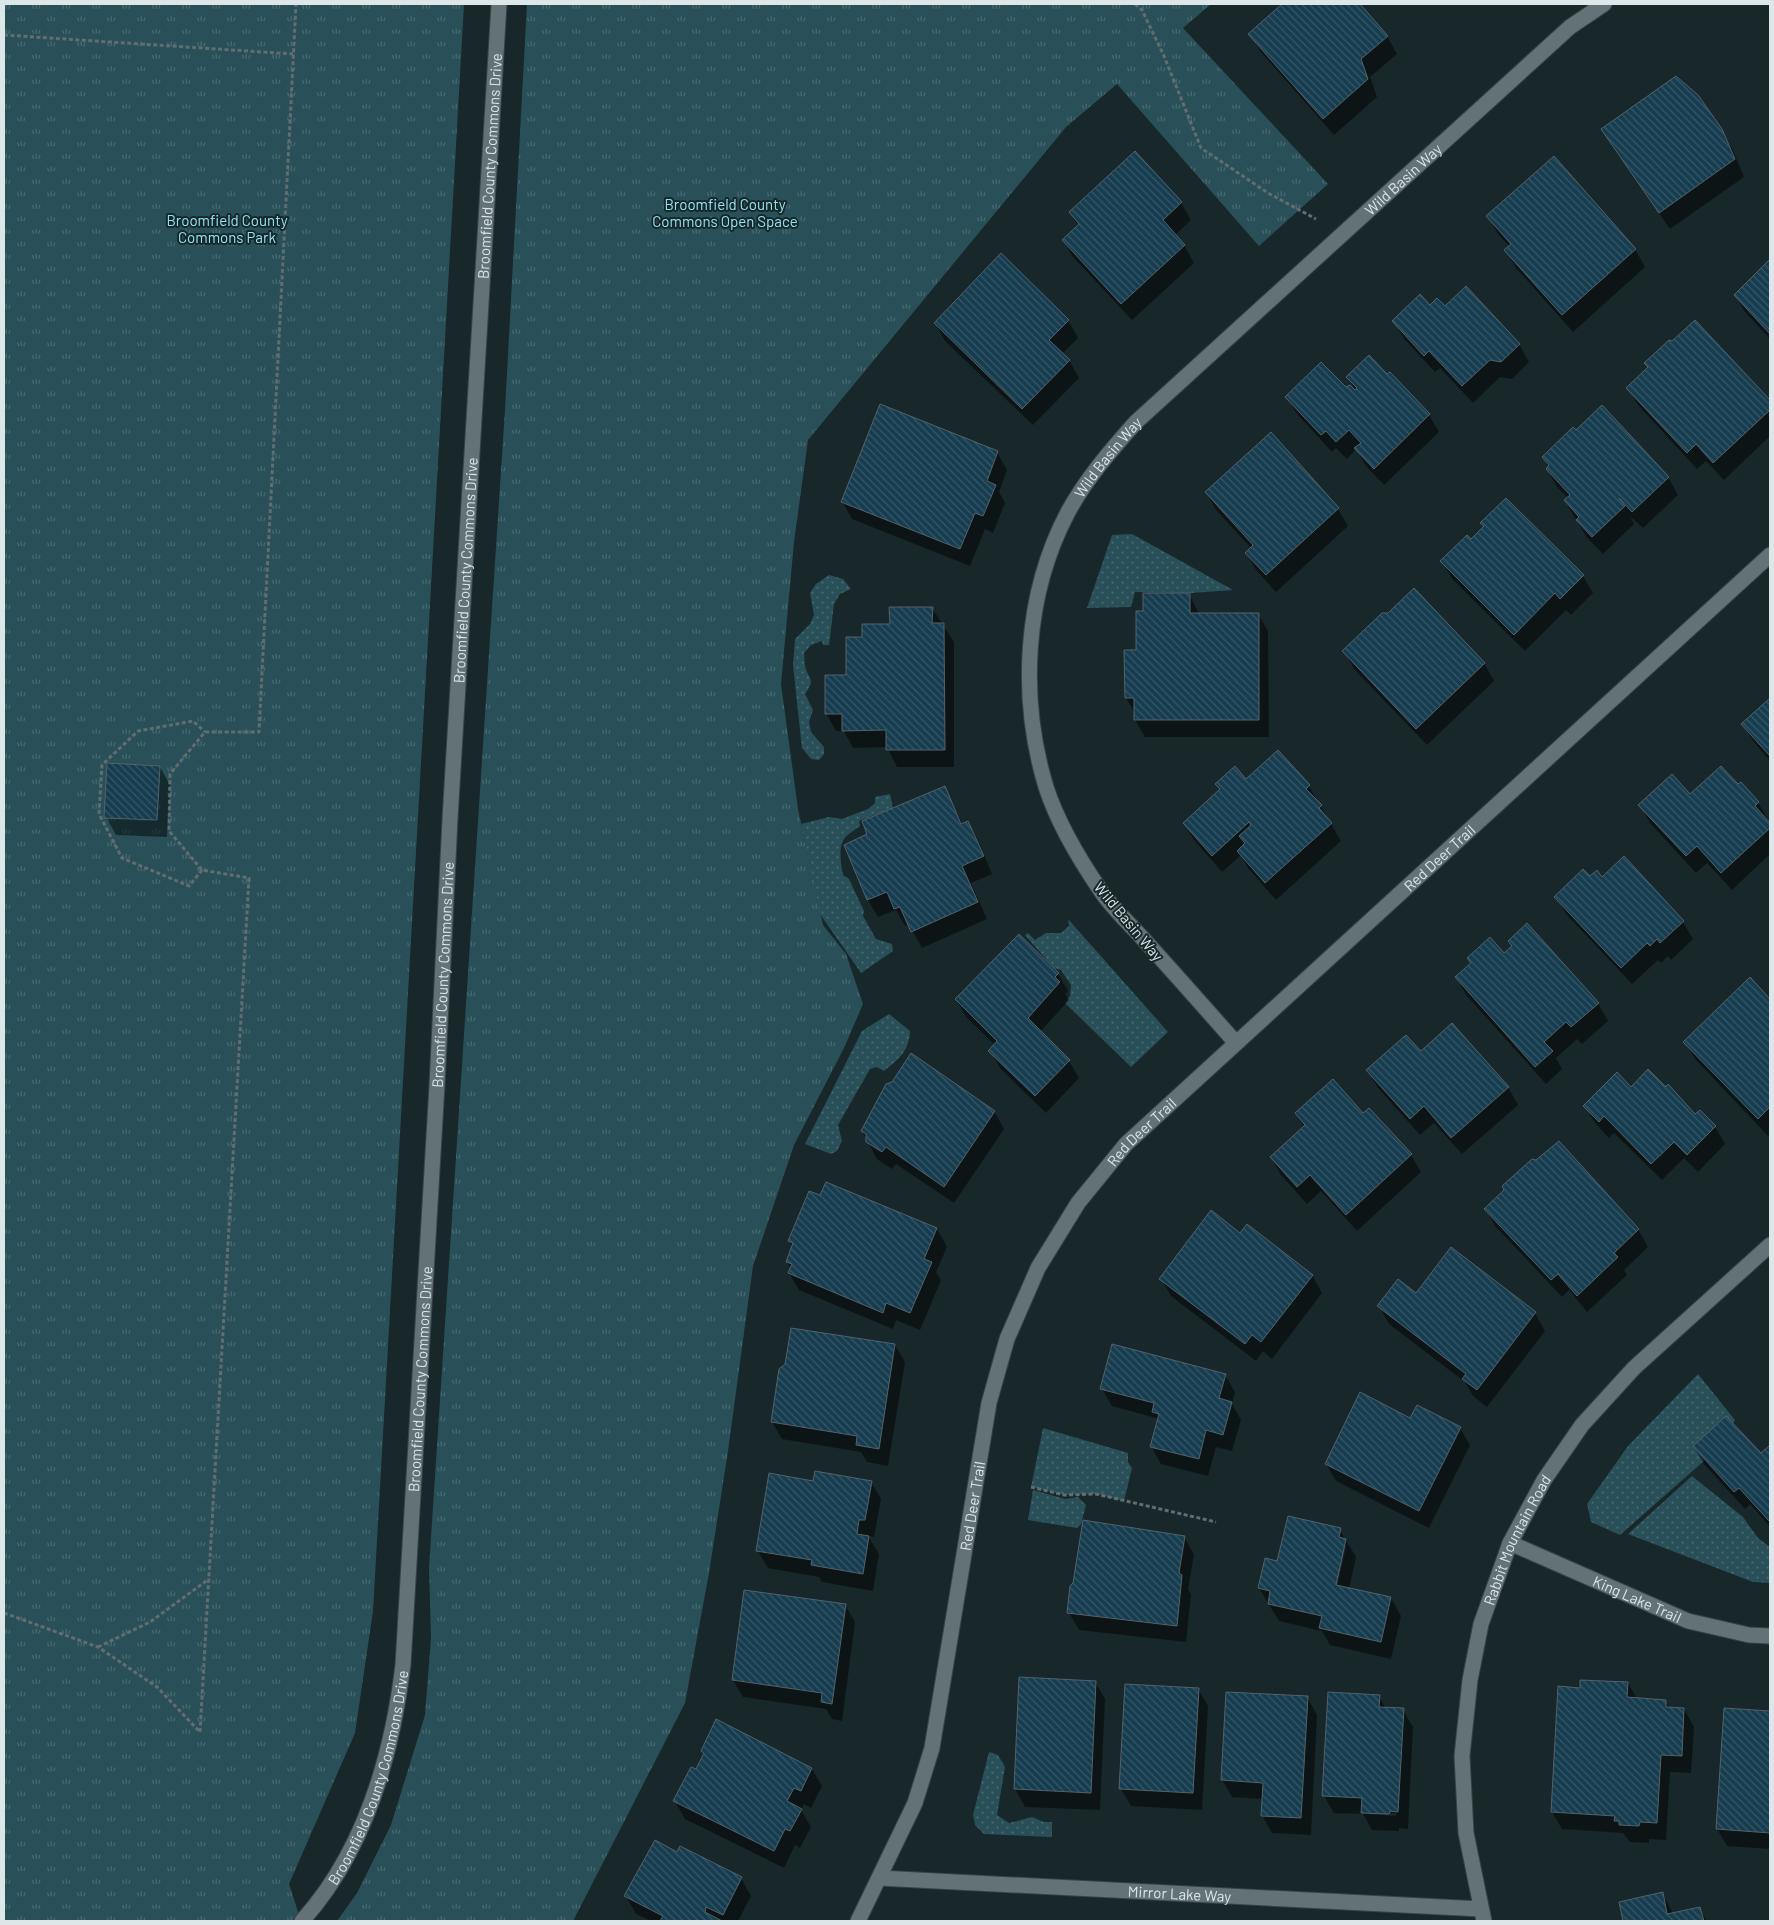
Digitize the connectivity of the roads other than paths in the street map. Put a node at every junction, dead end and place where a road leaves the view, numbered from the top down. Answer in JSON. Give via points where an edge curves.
{"nodes":[{"id":1,"x":499,"y":4,"type":"edge"},
{"id":2,"x":1604,"y":4,"type":"edge"},
{"id":3,"x":1770,"y":555,"type":"edge"},
{"id":4,"x":1236,"y":1043,"type":"junction"},
{"id":5,"x":1770,"y":1245,"type":"edge"},
{"id":6,"x":1510,"y":1543,"type":"junction"},
{"id":7,"x":1770,"y":1636,"type":"edge"},
{"id":8,"x":879,"y":1878,"type":"junction"},
{"id":9,"x":1482,"y":1915,"type":"edge"},
{"id":10,"x":302,"y":1921,"type":"edge"},
{"id":11,"x":858,"y":1921,"type":"edge"}],
"edges":[{"from":1,"to":10,"type":"street","name":"Broomfield County Commons Drive","via":[[403,1665],[396,1718],[382,1773],[366,1817],[339,1869]]},
{"from":2,"to":4,"type":"street","name":"Wild Basin Way","via":[[1570,27],[1136,422],[1099,464],[1066,517],[1047,562],[1034,616],[1028,678],[1033,734],[1046,788],[1072,846],[1102,892]]},
{"from":3,"to":4,"type":"street","name":"Red Deer Trail"},
{"from":4,"to":8,"type":"street","name":"Red Deer Trail","via":[[1126,1144],[1078,1203],[1038,1268],[1007,1338],[989,1403],[932,1748],[915,1803]]},
{"from":5,"to":6,"type":"street","name":"Rabbit Mountain Road","via":[[1634,1368],[1582,1425],[1544,1480]]},
{"from":6,"to":7,"type":"street","name":"King Lake Trail","via":[[1688,1621]]},
{"from":6,"to":9,"type":"street","name":"Rabbit Mountain Road","via":[[1481,1624],[1470,1680],[1462,1756],[1466,1833]]},
{"from":8,"to":9,"type":"street","name":"Mirror Lake Way"},
{"from":8,"to":11,"type":"street","name":"Red Deer Trail"}]}
